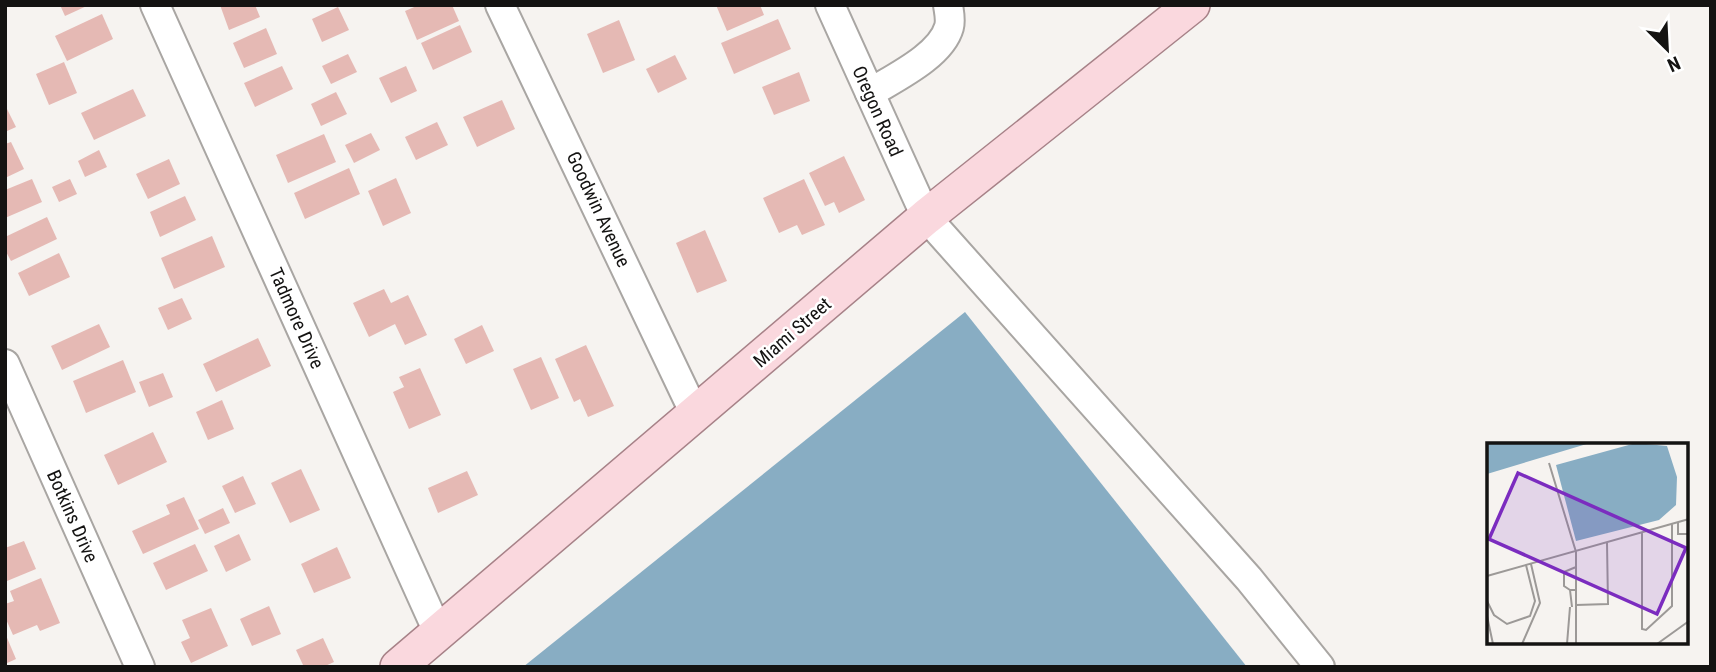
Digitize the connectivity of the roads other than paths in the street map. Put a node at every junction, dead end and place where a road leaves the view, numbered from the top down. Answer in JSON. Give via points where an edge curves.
{"nodes":[{"id":1,"x":155,"y":5,"type":"edge"},
{"id":2,"x":500,"y":5,"type":"edge"},
{"id":3,"x":830,"y":5,"type":"edge"},
{"id":4,"x":948,"y":5,"type":"edge"},
{"id":5,"x":1192,"y":5,"type":"edge"},
{"id":6,"x":870,"y":93,"type":"junction"},
{"id":7,"x":926,"y":217,"type":"junction"},
{"id":8,"x":5,"y":365,"type":"edge"},
{"id":9,"x":695,"y":414,"type":"junction"},
{"id":10,"x":438,"y":632,"type":"junction"},
{"id":11,"x":140,"y":667,"type":"edge"},
{"id":12,"x":398,"y":667,"type":"edge"},
{"id":13,"x":1320,"y":667,"type":"edge"}],
"edges":[{"from":1,"to":10,"type":"street","name":"Tadmore Drive"},
{"from":2,"to":9,"type":"street","name":"Goodwin Avenue"},
{"from":3,"to":6,"type":"street","name":"Oregon Road"},
{"from":4,"to":6,"type":"street","via":[[950,25],[943,41]]},
{"from":5,"to":7,"type":"main road","name":"Miami Street"},
{"from":6,"to":7,"type":"street","name":"Oregon Road"},
{"from":7,"to":9,"type":"main road","name":"Miami Street"},
{"from":7,"to":13,"type":"street","name":"Oregon Road","via":[[1249,579]]},
{"from":8,"to":11,"type":"street","name":"Botkins Drive"},
{"from":9,"to":10,"type":"main road","name":"Miami Street"},
{"from":10,"to":12,"type":"main road","name":"Miami Street"}]}
